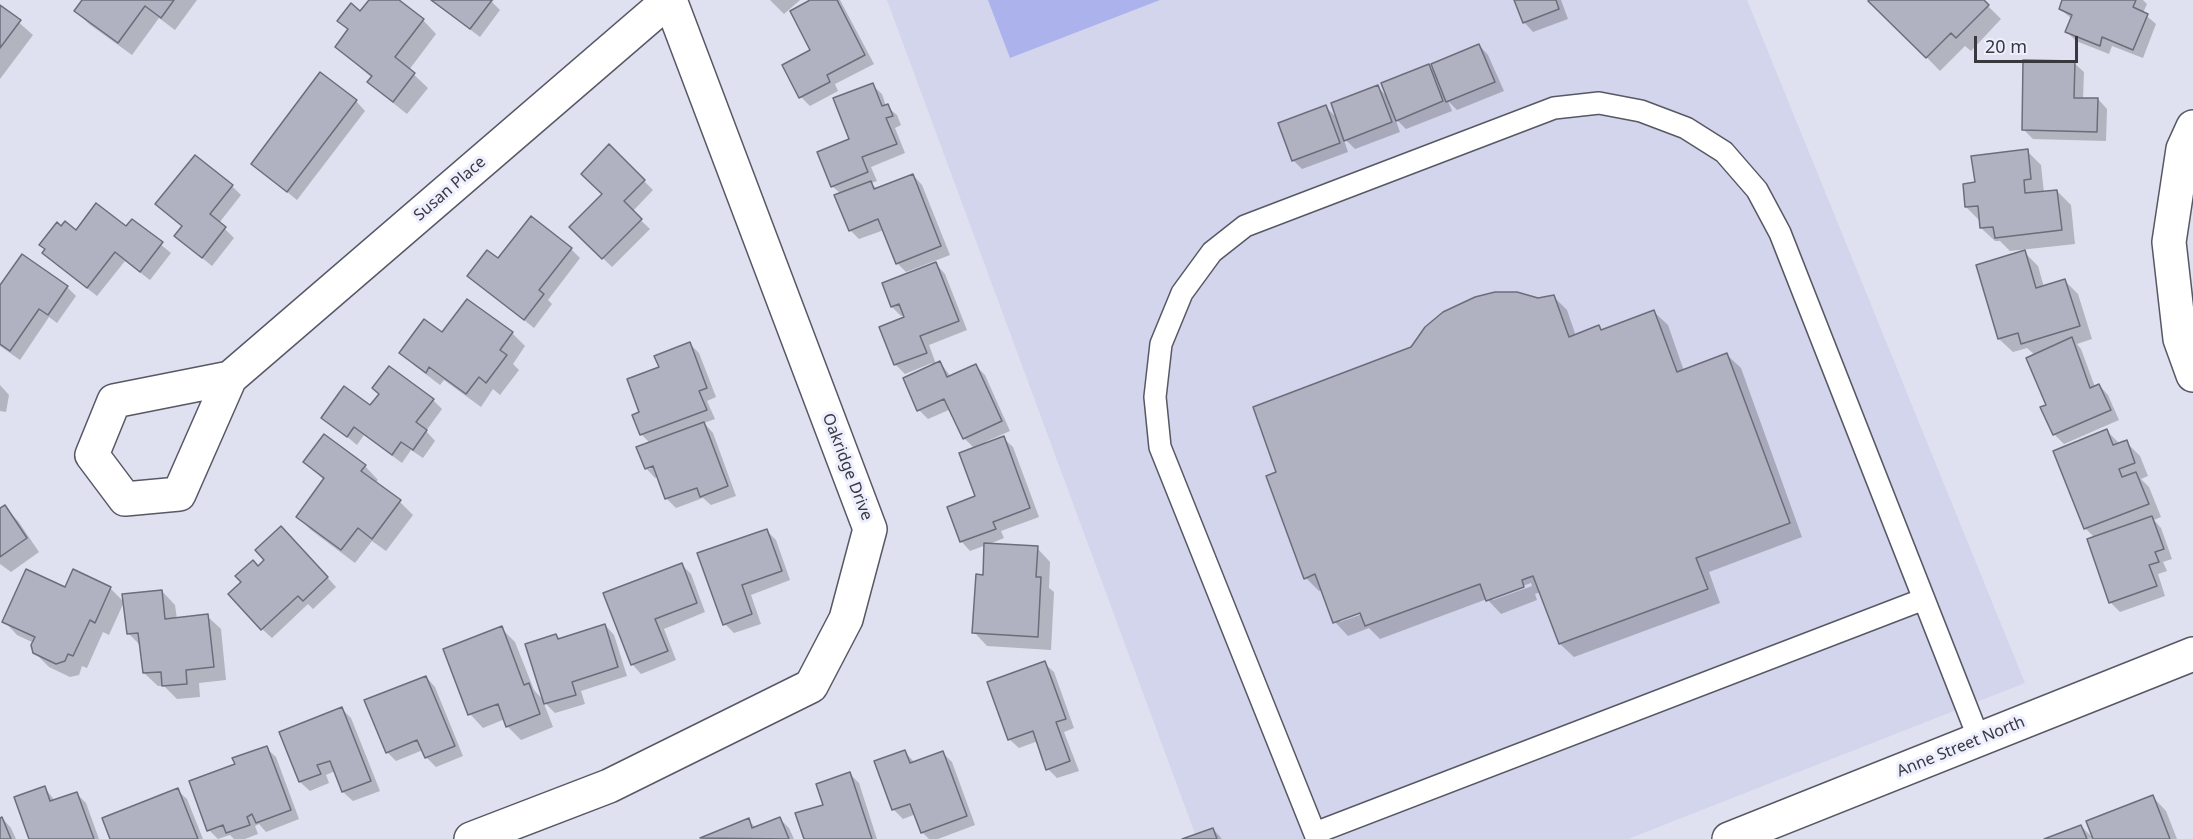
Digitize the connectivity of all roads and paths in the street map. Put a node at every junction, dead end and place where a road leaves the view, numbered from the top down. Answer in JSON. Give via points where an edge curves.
{"nodes":[{"id":1,"x":670,"y":0,"type":"edge"},
{"id":2,"x":2193,"y":127,"type":"edge"},
{"id":3,"x":2193,"y":375,"type":"edge"},
{"id":4,"x":230,"y":378,"type":"dead end"},
{"id":5,"x":1924,"y":599,"type":"junction"},
{"id":6,"x":2193,"y":654,"type":"edge"},
{"id":7,"x":1979,"y":739,"type":"junction"},
{"id":8,"x":1316,"y":836,"type":"edge"},
{"id":9,"x":471,"y":839,"type":"edge"},
{"id":10,"x":1729,"y":839,"type":"edge"}],
"edges":[{"from":1,"to":4,"type":"street","name":"Susan Place"},
{"from":1,"to":9,"type":"street","name":"Oakridge Drive","via":[[870,529],[846,619],[811,686],[609,786]]},
{"from":2,"to":3,"type":"street","via":[[2183,149],[2169,242],[2180,339]]},
{"from":5,"to":7,"type":"lane"},
{"from":5,"to":8,"type":"lane"},
{"from":5,"to":8,"type":"lane","via":[[1780,233],[1757,190],[1724,152],[1686,128],[1641,111],[1599,103],[1554,108],[1245,226],[1212,252],[1182,293],[1161,344],[1155,398],[1160,447]]},
{"from":6,"to":7,"type":"street","name":"Anne Street North"},
{"from":7,"to":10,"type":"street","name":"Anne Street North"}]}
